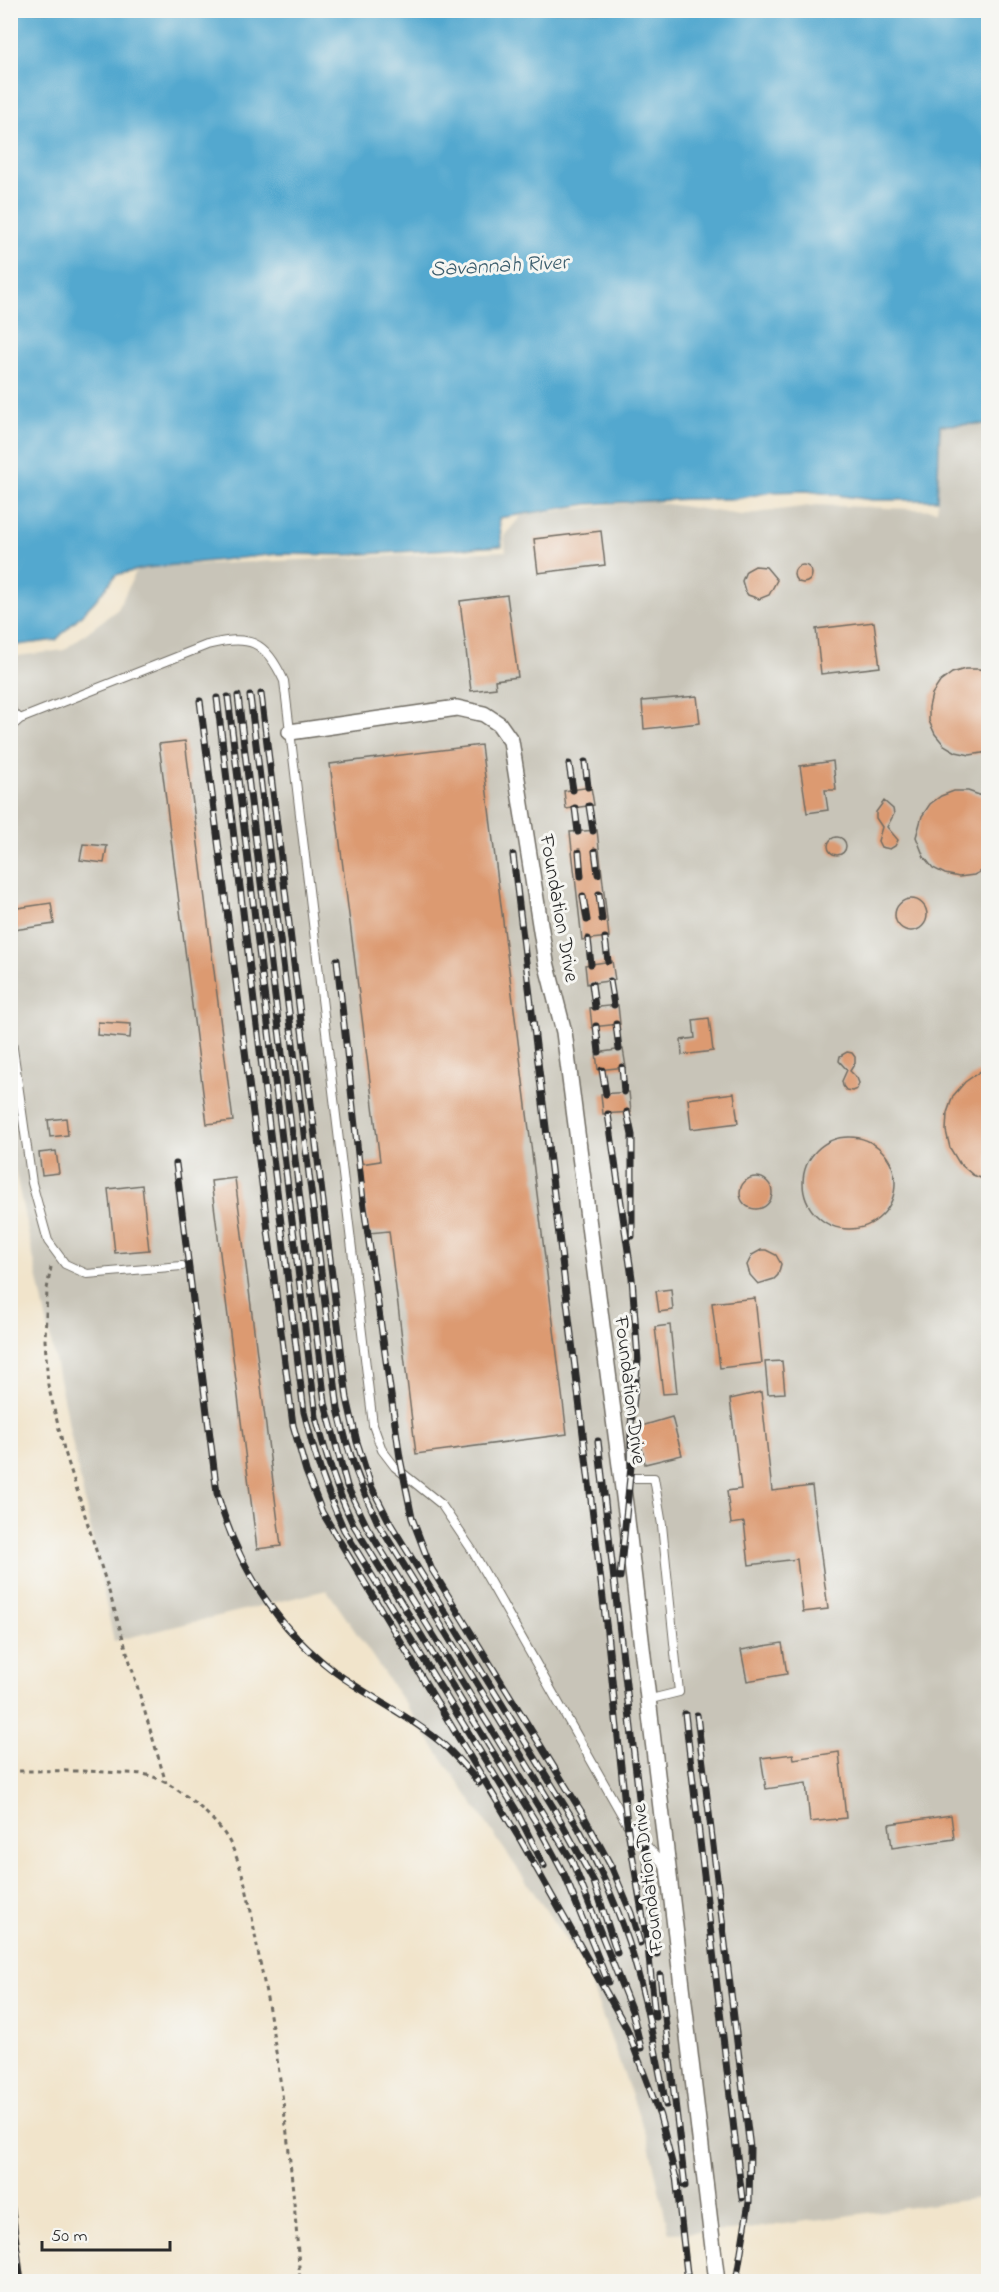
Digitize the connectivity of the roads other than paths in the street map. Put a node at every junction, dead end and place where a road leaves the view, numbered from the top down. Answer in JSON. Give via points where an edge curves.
{"nodes":[{"id":1,"x":10,"y":710,"type":"edge"},
{"id":2,"x":20,"y":718,"type":"junction"},
{"id":3,"x":10,"y":728,"type":"edge"},
{"id":4,"x":290,"y":732,"type":"junction"},
{"id":5,"x":10,"y":1027,"type":"edge"},
{"id":6,"x":182,"y":1266,"type":"dead end"},
{"id":7,"x":621,"y":1478,"type":"junction"},
{"id":8,"x":647,"y":1700,"type":"junction"},
{"id":9,"x":666,"y":1867,"type":"junction"},
{"id":10,"x":717,"y":2282,"type":"edge"}],
"edges":[{"from":1,"to":2,"type":"lane"},
{"from":2,"to":3,"type":"lane"},
{"from":2,"to":4,"type":"lane","via":[[231,639],[249,641],[275,662],[284,681]]},
{"from":4,"to":7,"type":"street","name":"Foundation Drive","via":[[457,708],[484,714],[499,724],[511,741],[546,962],[564,1032]]},
{"from":4,"to":9,"type":"lane","via":[[373,1425],[382,1449],[395,1467],[441,1504],[472,1550],[627,1824]]},
{"from":5,"to":6,"type":"lane","via":[[32,1183],[48,1241],[65,1264],[87,1274]]},
{"from":7,"to":8,"type":"street","name":"Foundation Drive"},
{"from":7,"to":8,"type":"lane","via":[[654,1478],[662,1525],[679,1692]]},
{"from":8,"to":9,"type":"street","name":"Foundation Drive"},
{"from":9,"to":10,"type":"street","name":"Foundation Drive"}]}
